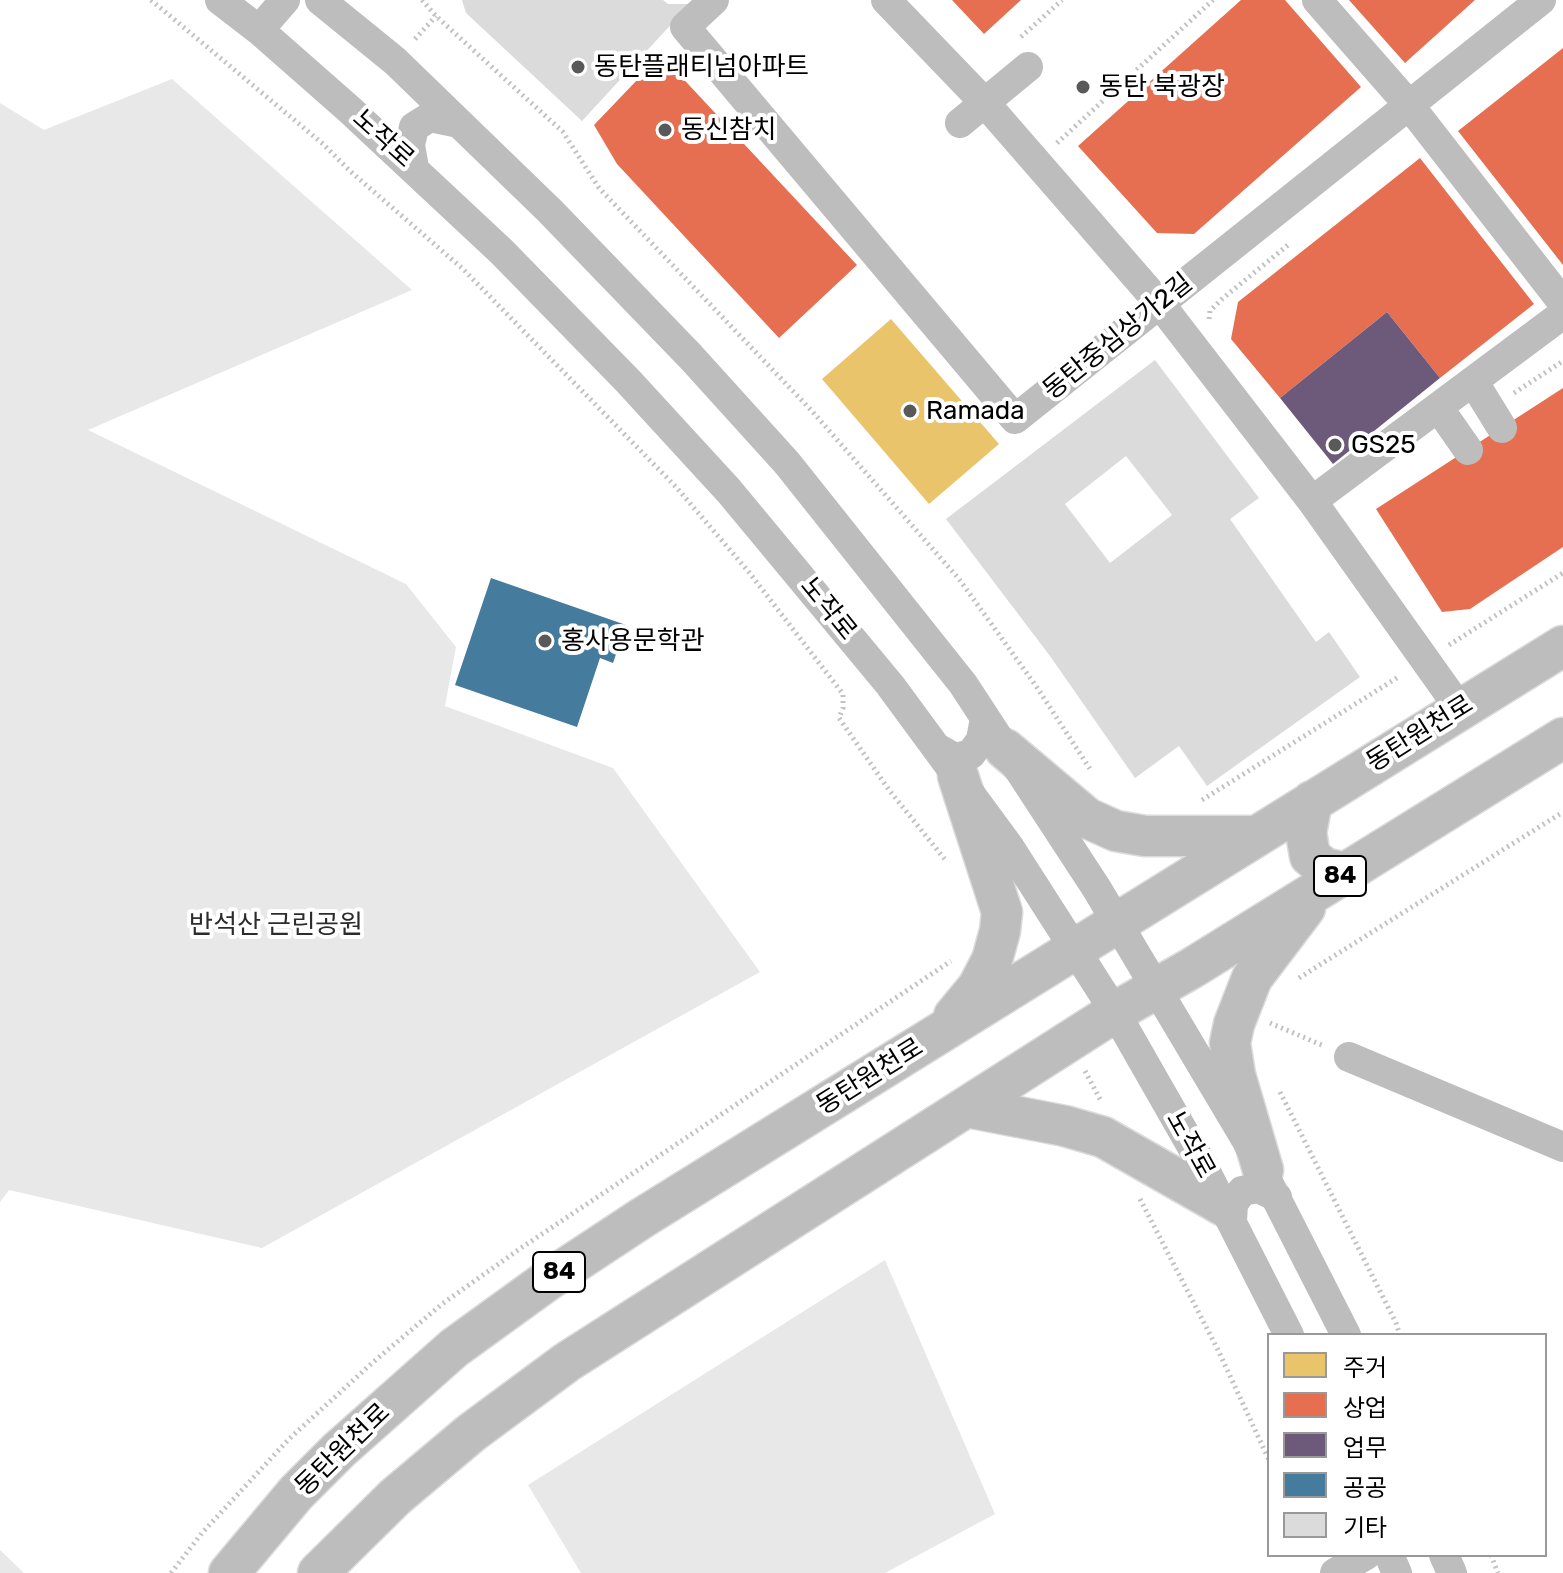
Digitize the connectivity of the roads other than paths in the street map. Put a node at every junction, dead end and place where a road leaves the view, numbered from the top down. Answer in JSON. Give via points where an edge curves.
{"nodes":[{"id":1,"x":220,"y":0,"type":"edge"},
{"id":2,"x":285,"y":0,"type":"edge"},
{"id":3,"x":320,"y":0,"type":"edge"},
{"id":4,"x":714,"y":0,"type":"edge"},
{"id":5,"x":886,"y":0,"type":"edge"},
{"id":6,"x":1317,"y":0,"type":"edge"},
{"id":7,"x":1541,"y":0,"type":"edge"},
{"id":8,"x":259,"y":30,"type":"junction"},
{"id":9,"x":1022,"y":54,"type":"road end"},
{"id":10,"x":985,"y":103,"type":"junction"},
{"id":11,"x":1409,"y":105,"type":"junction"},
{"id":12,"x":454,"y":122,"type":"junction"},
{"id":13,"x":960,"y":123,"type":"dead end"},
{"id":14,"x":414,"y":168,"type":"junction"},
{"id":15,"x":1563,"y":303,"type":"edge"},
{"id":16,"x":1160,"y":304,"type":"junction"},
{"id":17,"x":1563,"y":314,"type":"edge"},
{"id":18,"x":1473,"y":381,"type":"junction"},
{"id":19,"x":1438,"y":407,"type":"junction"},
{"id":20,"x":1496,"y":418,"type":"road end"},
{"id":21,"x":1468,"y":450,"type":"dead end"},
{"id":22,"x":1312,"y":501,"type":"junction"},
{"id":23,"x":1563,"y":646,"type":"edge"},
{"id":24,"x":1460,"y":709,"type":"junction"},
{"id":25,"x":995,"y":734,"type":"junction"},
{"id":26,"x":1563,"y":738,"type":"edge"},
{"id":27,"x":948,"y":763,"type":"junction"},
{"id":28,"x":1312,"y":801,"type":"junction"},
{"id":29,"x":1255,"y":836,"type":"junction"},
{"id":30,"x":1333,"y":881,"type":"junction"},
{"id":31,"x":1117,"y":923,"type":"junction"},
{"id":32,"x":1077,"y":950,"type":"junction"},
{"id":33,"x":1157,"y":989,"type":"junction"},
{"id":34,"x":1115,"y":1012,"type":"junction"},
{"id":35,"x":940,"y":1034,"type":"junction"},
{"id":36,"x":1349,"y":1057,"type":"road end"},
{"id":37,"x":967,"y":1107,"type":"junction"},
{"id":38,"x":1563,"y":1147,"type":"edge"},
{"id":39,"x":1270,"y":1183,"type":"junction"},
{"id":40,"x":1228,"y":1214,"type":"junction"},
{"id":41,"x":1288,"y":1333,"type":"edge"},
{"id":42,"x":1345,"y":1333,"type":"edge"},
{"id":43,"x":1363,"y":1557,"type":"edge"},
{"id":44,"x":229,"y":1573,"type":"edge"},
{"id":45,"x":318,"y":1573,"type":"edge"},
{"id":46,"x":1335,"y":1573,"type":"edge"}],
"edges":[{"from":1,"to":8,"type":"street","name":"노작로"},
{"from":2,"to":8,"type":"street"},
{"from":3,"to":12,"type":"street","name":"노작로","via":[[395,61]]},
{"from":4,"to":16,"type":"street","name":"동탄중심상가2길","via":[[685,27],[1015,419]]},
{"from":5,"to":10,"type":"street"},
{"from":6,"to":11,"type":"street"},
{"from":7,"to":11,"type":"street","name":"동탄중심상가2길"},
{"from":8,"to":14,"type":"street","name":"노작로"},
{"from":9,"to":10,"type":"street"},
{"from":10,"to":13,"type":"street"},
{"from":10,"to":16,"type":"street"},
{"from":11,"to":15,"type":"street"},
{"from":11,"to":16,"type":"street","name":"동탄중심상가2길"},
{"from":12,"to":14,"type":"street","via":[[430,117],[414,127]]},
{"from":12,"to":25,"type":"street","name":"노작로","via":[[550,211],[787,463],[891,590]]},
{"from":14,"to":27,"type":"street","name":"노작로","via":[[502,252],[729,491]]},
{"from":16,"to":22,"type":"street"},
{"from":17,"to":18,"type":"street"},
{"from":18,"to":19,"type":"street"},
{"from":18,"to":20,"type":"street"},
{"from":19,"to":21,"type":"street"},
{"from":19,"to":22,"type":"street"},
{"from":22,"to":24,"type":"street"},
{"from":23,"to":24,"type":"main road","name":"동탄원천로","number":"84"},
{"from":24,"to":28,"type":"main road","name":"동탄원천로","number":"84"},
{"from":25,"to":27,"type":"street","via":[[981,740],[971,754]]},
{"from":25,"to":29,"type":"main road","via":[[1087,818],[1116,831]]},
{"from":25,"to":31,"type":"street","name":"노작로"},
{"from":26,"to":30,"type":"main road","number":"84"},
{"from":27,"to":32,"type":"street","name":"노작로"},
{"from":27,"to":35,"type":"main road","via":[[1002,912],[992,960],[978,987]]},
{"from":28,"to":29,"type":"main road","name":"동탄원천로","number":"84"},
{"from":28,"to":30,"type":"main road","via":[[1306,833],[1310,856]]},
{"from":29,"to":31,"type":"main road","name":"동탄원천로","number":"84"},
{"from":30,"to":33,"type":"main road","number":"84"},
{"from":30,"to":39,"type":"main road","via":[[1252,978],[1230,1043]]},
{"from":31,"to":32,"type":"main road","name":"동탄원천로","number":"84"},
{"from":31,"to":33,"type":"street","name":"노작로"},
{"from":32,"to":34,"type":"street","name":"노작로"},
{"from":32,"to":35,"type":"main road","name":"동탄원천로","number":"84"},
{"from":33,"to":34,"type":"main road","number":"84"},
{"from":33,"to":39,"type":"street","name":"노작로"},
{"from":34,"to":37,"type":"main road","number":"84"},
{"from":34,"to":40,"type":"street","name":"노작로"},
{"from":35,"to":44,"type":"main road","name":"동탄원천로","number":"84","via":[[642,1218],[454,1348],[339,1450]]},
{"from":36,"to":38,"type":"street"},
{"from":37,"to":40,"type":"main road","via":[[1103,1137]]},
{"from":37,"to":45,"type":"main road","number":"84","via":[[567,1362],[395,1497]]},
{"from":39,"to":40,"type":"street","via":[[1242,1191]]},
{"from":39,"to":42,"type":"street","name":"노작로"},
{"from":40,"to":41,"type":"street","name":"노작로"},
{"from":43,"to":46,"type":"street"}]}
